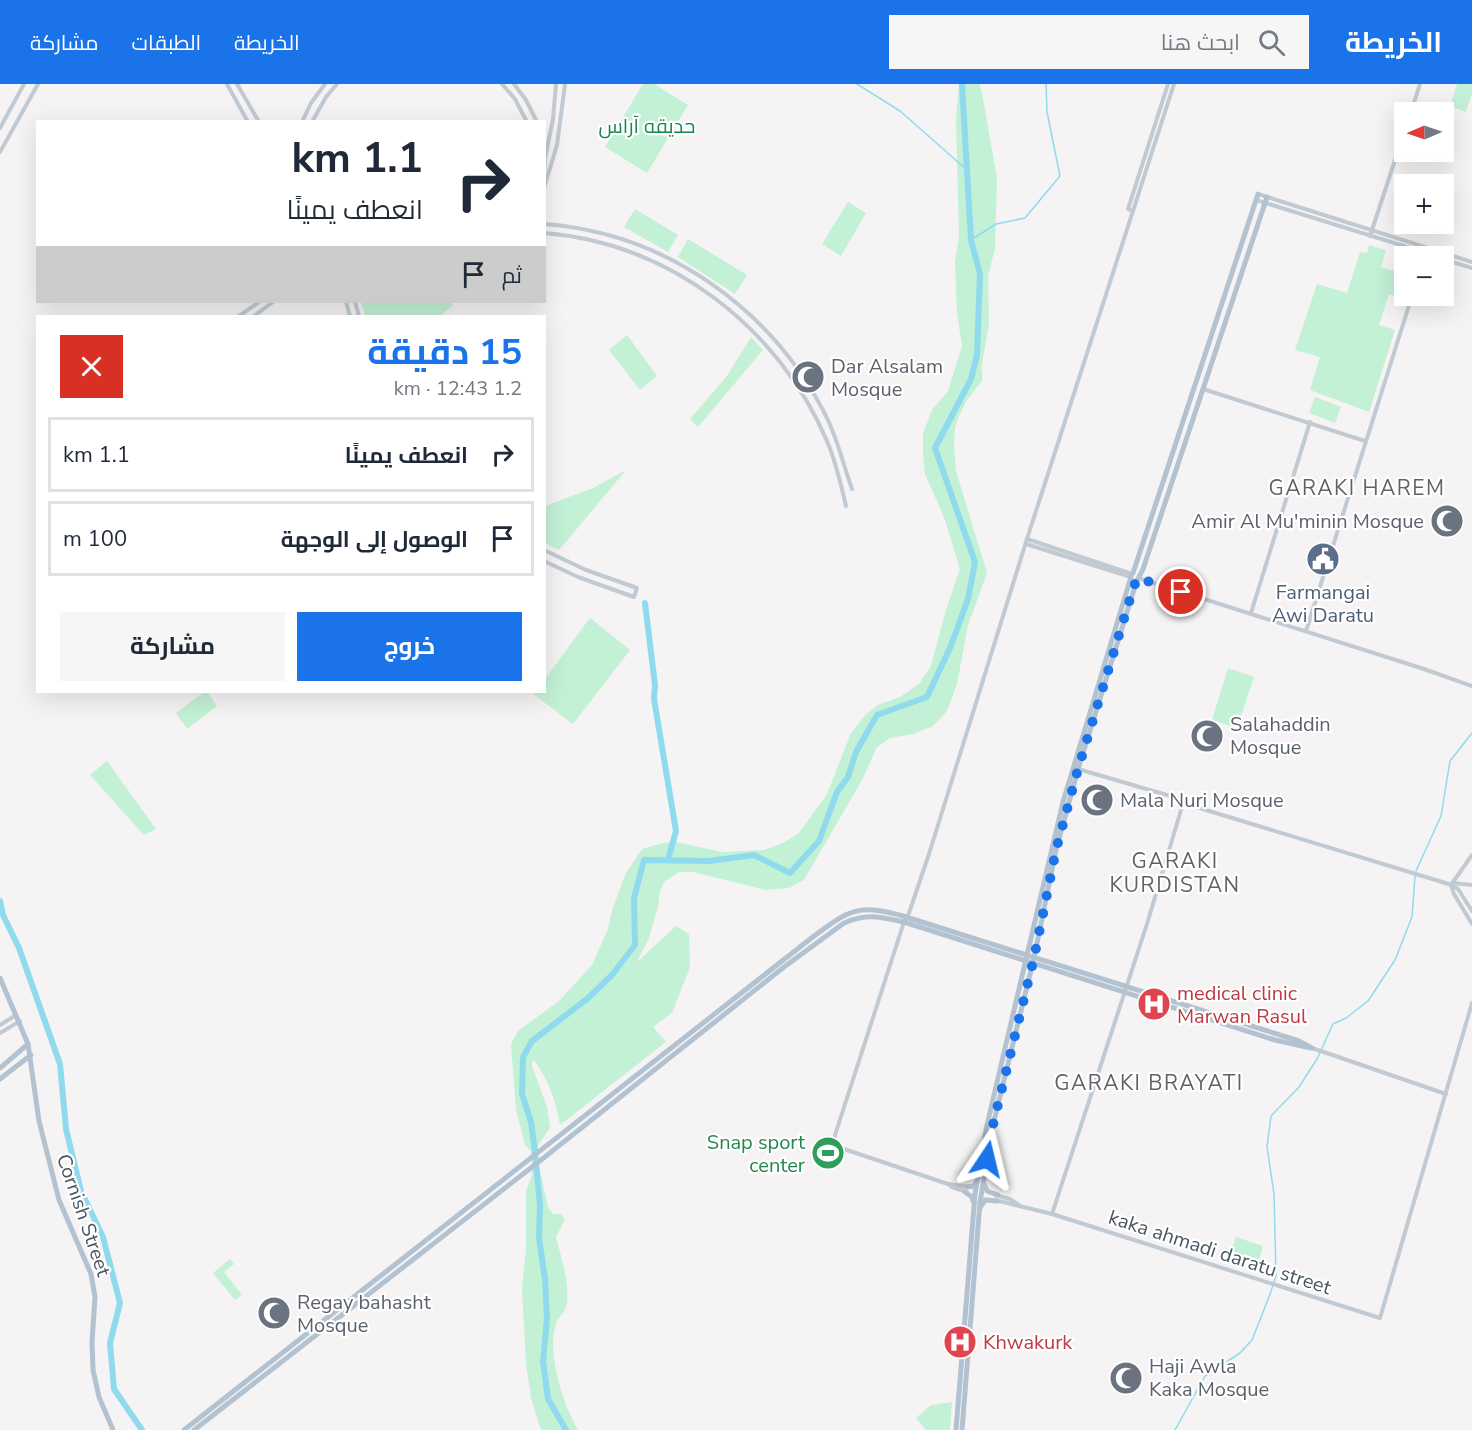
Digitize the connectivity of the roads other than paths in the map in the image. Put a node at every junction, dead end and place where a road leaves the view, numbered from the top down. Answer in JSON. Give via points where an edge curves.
{"nodes":[{"id":1,"x":26,"y":84,"type":"edge"},
{"id":2,"x":227,"y":84,"type":"edge"},
{"id":3,"x":237,"y":84,"type":"edge"},
{"id":4,"x":325,"y":84,"type":"edge"},
{"id":5,"x":337,"y":84,"type":"edge"},
{"id":6,"x":502,"y":84,"type":"edge"},
{"id":7,"x":514,"y":84,"type":"edge"},
{"id":8,"x":556,"y":84,"type":"edge"},
{"id":9,"x":566,"y":84,"type":"edge"},
{"id":10,"x":1168,"y":84,"type":"edge"},
{"id":11,"x":1174,"y":84,"type":"edge"},
{"id":12,"x":1420,"y":84,"type":"edge"},
{"id":13,"x":37,"y":86,"type":"edge"},
{"id":14,"x":528,"y":102,"type":"junction"},
{"id":15,"x":1414,"y":102,"type":"edge"},
{"id":16,"x":520,"y":108,"type":"junction"},
{"id":17,"x":247,"y":120,"type":"edge"},
{"id":18,"x":258,"y":120,"type":"edge"},
{"id":19,"x":303,"y":120,"type":"edge"},
{"id":20,"x":313,"y":120,"type":"edge"},
{"id":21,"x":526,"y":120,"type":"edge"},
{"id":22,"x":536,"y":120,"type":"edge"},
{"id":23,"x":0,"y":128,"type":"edge"},
{"id":24,"x":0,"y":152,"type":"edge"},
{"id":25,"x":546,"y":153,"type":"edge"},
{"id":26,"x":546,"y":158,"type":"edge"},
{"id":27,"x":554,"y":161,"type":"junction"},
{"id":28,"x":1394,"y":162,"type":"edge"},
{"id":29,"x":546,"y":183,"type":"edge"},
{"id":30,"x":1257,"y":197,"type":"joint"},
{"id":31,"x":1266,"y":200,"type":"junction"},
{"id":32,"x":1130,"y":210,"type":"junction"},
{"id":33,"x":546,"y":224,"type":"edge"},
{"id":34,"x":546,"y":233,"type":"edge"},
{"id":35,"x":1371,"y":233,"type":"junction"},
{"id":36,"x":642,"y":246,"type":"junction"},
{"id":37,"x":1404,"y":246,"type":"edge"},
{"id":38,"x":1423,"y":246,"type":"edge"},
{"id":39,"x":639,"y":255,"type":"junction"},
{"id":40,"x":1454,"y":256,"type":"edge"},
{"id":41,"x":1454,"y":262,"type":"edge"},
{"id":42,"x":1472,"y":262,"type":"edge"},
{"id":43,"x":1472,"y":268,"type":"edge"},
{"id":44,"x":258,"y":303,"type":"edge"},
{"id":45,"x":272,"y":303,"type":"edge"},
{"id":46,"x":1409,"y":306,"type":"edge"},
{"id":47,"x":240,"y":315,"type":"edge"},
{"id":48,"x":255,"y":315,"type":"edge"},
{"id":49,"x":1216,"y":323,"type":"junction"},
{"id":50,"x":1223,"y":326,"type":"junction"},
{"id":51,"x":804,"y":379,"type":"junction"},
{"id":52,"x":797,"y":384,"type":"junction"},
{"id":53,"x":1203,"y":389,"type":"junction"},
{"id":54,"x":1310,"y":422,"type":"junction"},
{"id":55,"x":1365,"y":441,"type":"junction"},
{"id":56,"x":847,"y":475,"type":"junction"},
{"id":57,"x":839,"y":479,"type":"junction"},
{"id":58,"x":852,"y":489,"type":"dead end"},
{"id":59,"x":846,"y":506,"type":"dead end"},
{"id":60,"x":1026,"y":541,"type":"junction"},
{"id":61,"x":546,"y":551,"type":"edge"},
{"id":62,"x":546,"y":562,"type":"edge"},
{"id":63,"x":1135,"y":577,"type":"junction"},
{"id":64,"x":1251,"y":613,"type":"junction"},
{"id":65,"x":1306,"y":631,"type":"junction"},
{"id":66,"x":1472,"y":687,"type":"edge"},
{"id":67,"x":1078,"y":769,"type":"junction"},
{"id":68,"x":1183,"y":803,"type":"junction"},
{"id":69,"x":1472,"y":855,"type":"edge"},
{"id":70,"x":1451,"y":884,"type":"junction"},
{"id":71,"x":1472,"y":885,"type":"edge"},
{"id":72,"x":1472,"y":911,"type":"edge"},
{"id":73,"x":905,"y":920,"type":"junction"},
{"id":74,"x":1472,"y":924,"type":"edge"},
{"id":75,"x":1030,"y":960,"type":"junction"},
{"id":76,"x":0,"y":978,"type":"edge"},
{"id":77,"x":1125,"y":990,"type":"junction"},
{"id":78,"x":1472,"y":1003,"type":"edge"},
{"id":79,"x":17,"y":1015,"type":"junction"},
{"id":80,"x":713,"y":1019,"type":"junction"},
{"id":81,"x":9,"y":1020,"type":"junction"},
{"id":82,"x":20,"y":1021,"type":"junction"},
{"id":83,"x":0,"y":1025,"type":"edge"},
{"id":84,"x":13,"y":1026,"type":"junction"},
{"id":85,"x":0,"y":1033,"type":"edge"},
{"id":86,"x":28,"y":1044,"type":"junction"},
{"id":87,"x":1310,"y":1048,"type":"joint"},
{"id":88,"x":31,"y":1055,"type":"junction"},
{"id":89,"x":0,"y":1068,"type":"edge"},
{"id":90,"x":0,"y":1079,"type":"edge"},
{"id":91,"x":1446,"y":1094,"type":"junction"},
{"id":92,"x":985,"y":1173,"type":"junction"},
{"id":93,"x":977,"y":1178,"type":"junction"},
{"id":94,"x":966,"y":1189,"type":"junction"},
{"id":95,"x":978,"y":1193,"type":"junction"},
{"id":96,"x":997,"y":1198,"type":"junction"},
{"id":97,"x":976,"y":1212,"type":"junction"},
{"id":98,"x":1052,"y":1214,"type":"junction"},
{"id":99,"x":113,"y":1430,"type":"edge"},
{"id":100,"x":184,"y":1430,"type":"edge"},
{"id":101,"x":194,"y":1430,"type":"edge"},
{"id":102,"x":956,"y":1430,"type":"edge"},
{"id":103,"x":962,"y":1430,"type":"edge"}],
"edges":[{"from":1,"to":13,"type":"street"},
{"from":1,"to":23,"type":"street"},
{"from":2,"to":17,"type":"street"},
{"from":3,"to":18,"type":"street"},
{"from":4,"to":19,"type":"street"},
{"from":5,"to":20,"type":"street"},
{"from":6,"to":16,"type":"street"},
{"from":7,"to":14,"type":"street"},
{"from":8,"to":25,"type":"street"},
{"from":9,"to":27,"type":"street"},
{"from":10,"to":32,"type":"street"},
{"from":11,"to":32,"type":"street"},
{"from":12,"to":15,"type":"street"},
{"from":13,"to":24,"type":"street"},
{"from":14,"to":16,"type":"street"},
{"from":14,"to":22,"type":"street"},
{"from":16,"to":21,"type":"street"},
{"from":26,"to":27,"type":"street"},
{"from":27,"to":29,"type":"street"},
{"from":28,"to":35,"type":"street"},
{"from":30,"to":31,"type":"street"},
{"from":30,"to":49,"type":"main road"},
{"from":31,"to":35,"type":"street"},
{"from":31,"to":50,"type":"main road"},
{"from":32,"to":60,"type":"street"},
{"from":33,"to":36,"type":"street","via":[[599,232]]},
{"from":34,"to":39,"type":"street","via":[[597,242]]},
{"from":35,"to":37,"type":"street"},
{"from":35,"to":38,"type":"street"},
{"from":36,"to":39,"type":"street"},
{"from":36,"to":51,"type":"street","via":[[690,270],[733,299],[772,337]]},
{"from":39,"to":52,"type":"street","via":[[686,278],[726,306],[770,349]]},
{"from":40,"to":42,"type":"street"},
{"from":41,"to":43,"type":"street"},
{"from":44,"to":47,"type":"street"},
{"from":45,"to":48,"type":"street"},
{"from":46,"to":55,"type":"street"},
{"from":49,"to":50,"type":"main road"},
{"from":49,"to":63,"type":"main road"},
{"from":50,"to":53,"type":"main road"},
{"from":51,"to":52,"type":"street"},
{"from":51,"to":56,"type":"street","via":[[829,422]]},
{"from":52,"to":57,"type":"street","via":[[824,435]]},
{"from":53,"to":54,"type":"street"},
{"from":53,"to":63,"type":"main road"},
{"from":54,"to":55,"type":"street"},
{"from":54,"to":64,"type":"street"},
{"from":55,"to":65,"type":"street"},
{"from":56,"to":57,"type":"street"},
{"from":56,"to":58,"type":"street"},
{"from":57,"to":59,"type":"street"},
{"from":60,"to":63,"type":"street"},
{"from":60,"to":73,"type":"street"},
{"from":61,"to":62,"type":"street","via":[[637,588],[634,597]]},
{"from":63,"to":64,"type":"street"},
{"from":63,"to":67,"type":"main road"},
{"from":63,"to":75,"type":"main road","via":[[1063,801]]},
{"from":64,"to":65,"type":"street"},
{"from":65,"to":66,"type":"street"},
{"from":67,"to":68,"type":"street","via":[[1184,800]]},
{"from":67,"to":75,"type":"main road"},
{"from":68,"to":70,"type":"street"},
{"from":68,"to":77,"type":"street"},
{"from":69,"to":70,"type":"street"},
{"from":70,"to":71,"type":"street"},
{"from":70,"to":72,"type":"street"},
{"from":70,"to":74,"type":"street"},
{"from":73,"to":75,"type":"main road"},
{"from":73,"to":80,"type":"main road","via":[[870,915],[844,922]]},
{"from":73,"to":94,"type":"street","name":"kaka ahmadi daratu street","via":[[835,1141],[841,1148]]},
{"from":75,"to":77,"type":"main road"},
{"from":75,"to":92,"type":"main road"},
{"from":75,"to":93,"type":"main road","via":[[994,1092]]},
{"from":76,"to":79,"type":"main road","name":"Cornish Street"},
{"from":77,"to":87,"type":"main road"},
{"from":77,"to":98,"type":"street"},
{"from":78,"to":91,"type":"street"},
{"from":79,"to":81,"type":"street"},
{"from":79,"to":82,"type":"main road","name":"Cornish Street"},
{"from":80,"to":100,"type":"main road"},
{"from":80,"to":101,"type":"main road","via":[[541,1160]]},
{"from":81,"to":83,"type":"street"},
{"from":81,"to":84,"type":"street"},
{"from":82,"to":84,"type":"street"},
{"from":82,"to":86,"type":"main road","name":"Cornish Street"},
{"from":84,"to":85,"type":"street"},
{"from":86,"to":88,"type":"main road","name":"Cornish Street"},
{"from":86,"to":89,"type":"main road"},
{"from":87,"to":91,"type":"street"},
{"from":88,"to":90,"type":"main road"},
{"from":88,"to":99,"type":"main road","name":"Cornish Street","via":[[39,1120],[55,1187],[93,1286],[93,1370]]},
{"from":91,"to":98,"type":"street","name":"kaka ahmadi daratu street","via":[[1380,1318]]},
{"from":92,"to":95,"type":"main road"},
{"from":92,"to":96,"type":"main road","via":[[985,1189]]},
{"from":93,"to":94,"type":"main road","via":[[975,1186]]},
{"from":93,"to":95,"type":"main road"},
{"from":94,"to":95,"type":"street","name":"kaka ahmadi daratu street"},
{"from":94,"to":97,"type":"main road"},
{"from":95,"to":96,"type":"street","name":"kaka ahmadi daratu street"},
{"from":95,"to":97,"type":"main road"},
{"from":96,"to":97,"type":"main road","via":[[984,1201]]},
{"from":96,"to":98,"type":"street","name":"kaka ahmadi daratu street"},
{"from":97,"to":102,"type":"main road"},
{"from":97,"to":103,"type":"main road"}]}
